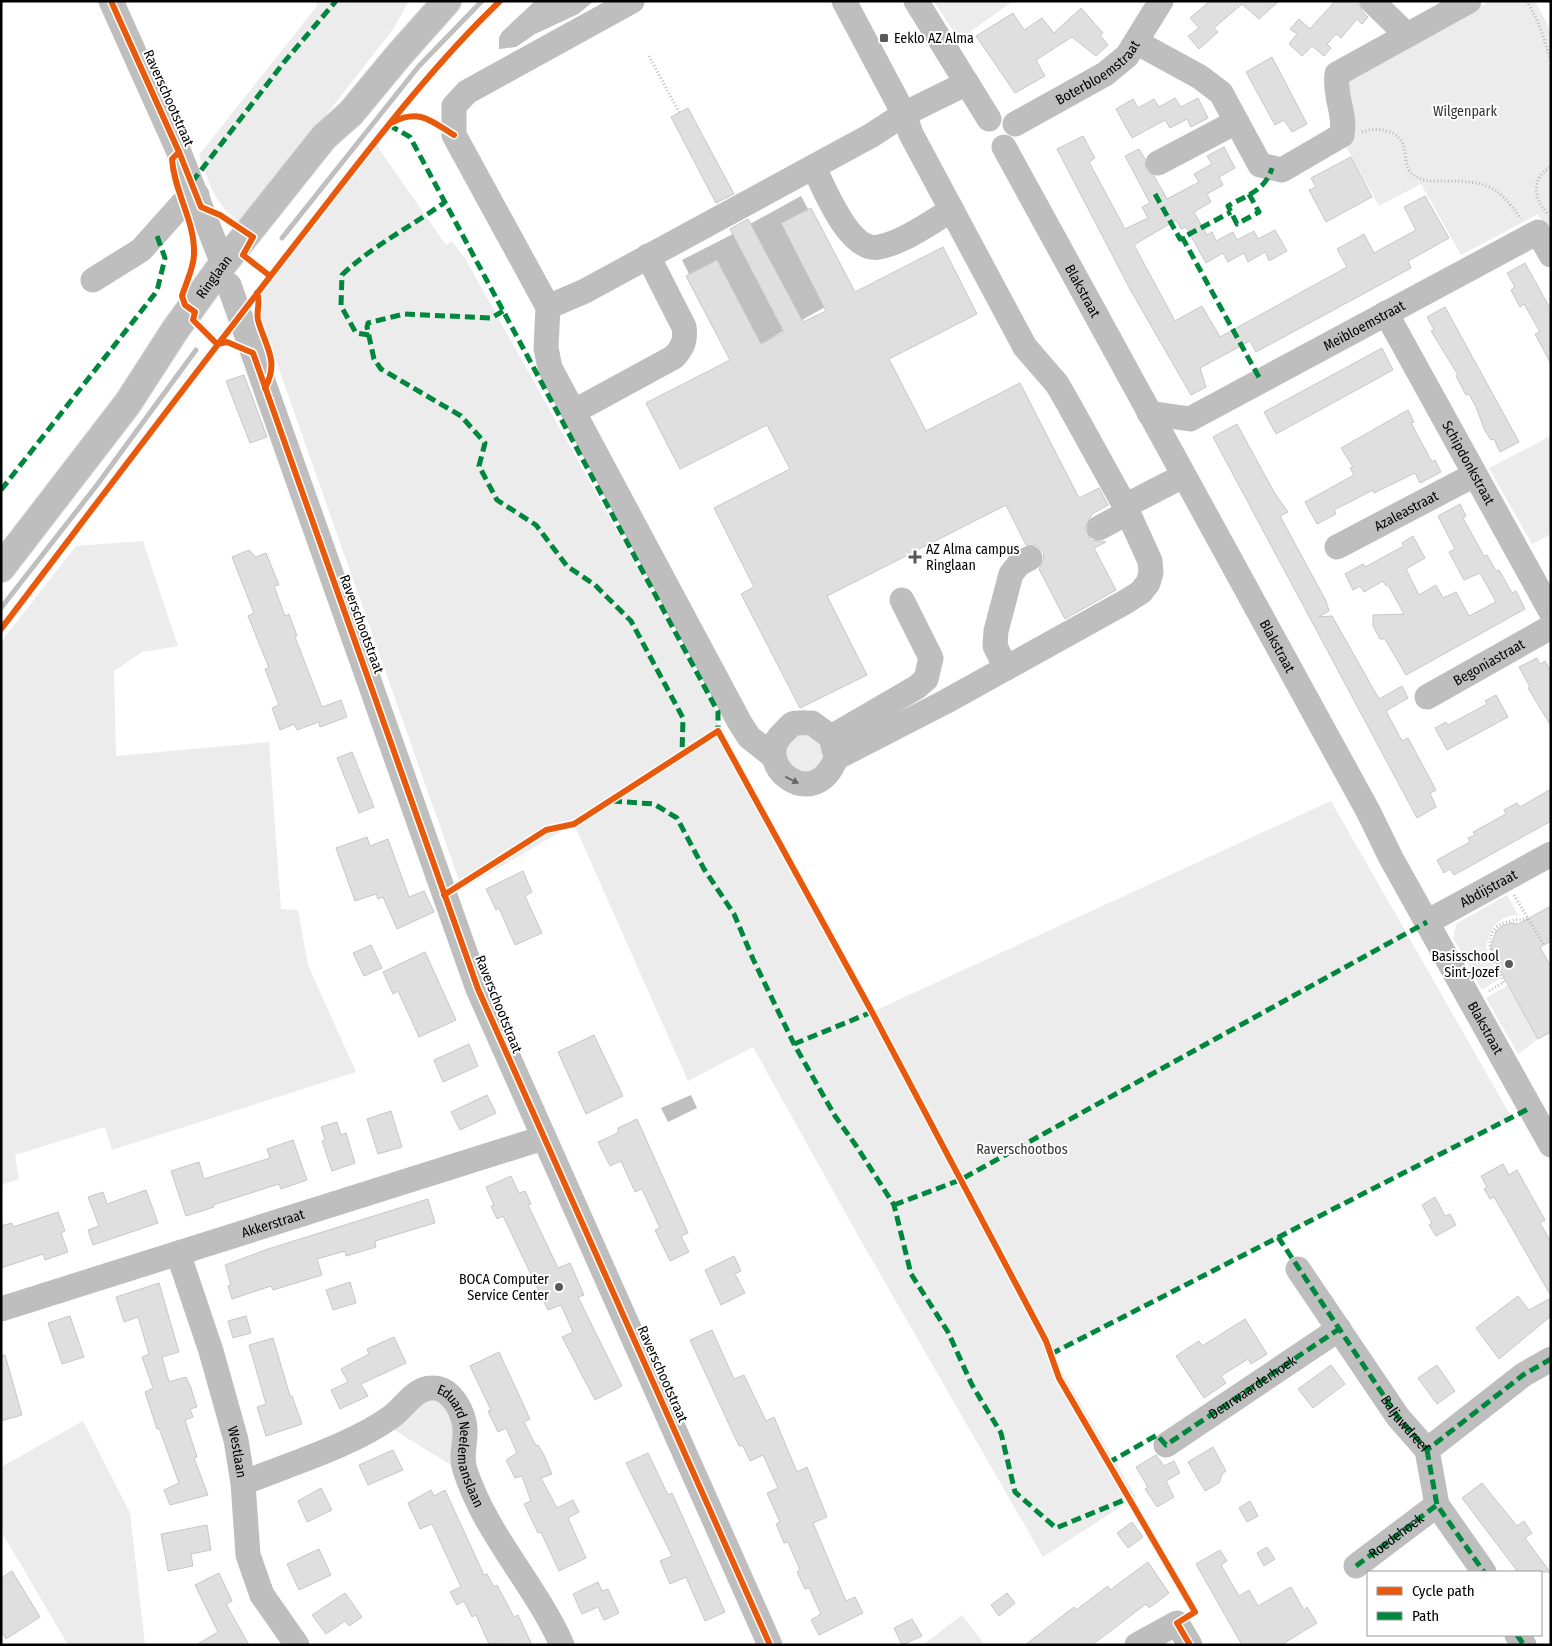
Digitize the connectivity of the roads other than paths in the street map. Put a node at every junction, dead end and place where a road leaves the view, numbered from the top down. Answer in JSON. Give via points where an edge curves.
{"nodes":[{"id":1,"x":111,"y":1,"type":"edge"},
{"id":2,"x":448,"y":1,"type":"edge"},
{"id":3,"x":632,"y":1,"type":"edge"},
{"id":4,"x":844,"y":1,"type":"edge"},
{"id":5,"x":916,"y":1,"type":"edge"},
{"id":6,"x":1161,"y":1,"type":"edge"},
{"id":7,"x":1372,"y":1,"type":"edge"},
{"id":8,"x":1469,"y":1,"type":"edge"},
{"id":9,"x":1408,"y":35,"type":"junction"},
{"id":10,"x":1136,"y":42,"type":"junction"},
{"id":11,"x":967,"y":83,"type":"junction"},
{"id":12,"x":904,"y":114,"type":"junction"},
{"id":13,"x":990,"y":119,"type":"junction"},
{"id":14,"x":1236,"y":122,"type":"junction"},
{"id":15,"x":1015,"y":124,"type":"junction"},
{"id":16,"x":1004,"y":146,"type":"junction"},
{"id":17,"x":1158,"y":163,"type":"dead end"},
{"id":18,"x":814,"y":167,"type":"junction"},
{"id":19,"x":197,"y":195,"type":"junction"},
{"id":20,"x":952,"y":210,"type":"junction"},
{"id":21,"x":1540,"y":228,"type":"edge"},
{"id":22,"x":1551,"y":255,"type":"edge"},
{"id":23,"x":648,"y":256,"type":"junction"},
{"id":24,"x":234,"y":269,"type":"junction"},
{"id":25,"x":93,"y":280,"type":"dead end"},
{"id":26,"x":548,"y":307,"type":"junction"},
{"id":27,"x":1386,"y":313,"type":"junction"},
{"id":28,"x":128,"y":404,"type":"junction"},
{"id":29,"x":573,"y":412,"type":"junction"},
{"id":30,"x":1149,"y":413,"type":"junction"},
{"id":31,"x":1190,"y":419,"type":"junction"},
{"id":32,"x":1172,"y":454,"type":"junction"},
{"id":33,"x":1474,"y":475,"type":"junction"},
{"id":34,"x":1183,"y":476,"type":"junction"},
{"id":35,"x":1126,"y":509,"type":"junction"},
{"id":36,"x":1099,"y":528,"type":"dead end"},
{"id":37,"x":1336,"y":547,"type":"dead end"},
{"id":38,"x":1030,"y":558,"type":"dead end"},
{"id":39,"x":1,"y":568,"type":"edge"},
{"id":40,"x":902,"y":600,"type":"dead end"},
{"id":41,"x":1551,"y":612,"type":"edge"},
{"id":42,"x":1551,"y":627,"type":"edge"},
{"id":43,"x":1006,"y":668,"type":"junction"},
{"id":44,"x":1427,"y":696,"type":"dead end"},
{"id":45,"x":834,"y":748,"type":"junction"},
{"id":46,"x":773,"y":756,"type":"junction"},
{"id":47,"x":1551,"y":854,"type":"edge"},
{"id":48,"x":1427,"y":922,"type":"junction"},
{"id":49,"x":543,"y":1138,"type":"junction"},
{"id":50,"x":1551,"y":1145,"type":"edge"},
{"id":51,"x":178,"y":1253,"type":"junction"},
{"id":52,"x":1298,"y":1269,"type":"dead end"},
{"id":53,"x":1,"y":1309,"type":"edge"},
{"id":54,"x":1338,"y":1329,"type":"junction"},
{"id":55,"x":1551,"y":1359,"type":"edge"},
{"id":56,"x":1166,"y":1445,"type":"dead end"},
{"id":57,"x":1427,"y":1450,"type":"junction"},
{"id":58,"x":243,"y":1483,"type":"junction"},
{"id":59,"x":1437,"y":1506,"type":"junction"},
{"id":60,"x":1356,"y":1566,"type":"dead end"},
{"id":61,"x":1483,"y":1571,"type":"edge"},
{"id":62,"x":298,"y":1645,"type":"edge"},
{"id":63,"x":562,"y":1645,"type":"edge"},
{"id":64,"x":770,"y":1645,"type":"edge"},
{"id":65,"x":1137,"y":1645,"type":"edge"},
{"id":66,"x":1190,"y":1645,"type":"edge"}],
"edges":[{"from":1,"to":19,"type":"street","name":"Raverschootstraat"},
{"from":2,"to":24,"type":"main road","name":"Ringlaan","via":[[351,113],[324,137]]},
{"from":3,"to":26,"type":"street","via":[[467,92],[454,106],[454,135]]},
{"from":4,"to":12,"type":"street"},
{"from":5,"to":11,"type":"street"},
{"from":6,"to":10,"type":"street","name":"Boterbloemstraat"},
{"from":7,"to":9,"type":"street"},
{"from":8,"to":9,"type":"street"},
{"from":9,"to":14,"type":"street","via":[[1337,74],[1335,89],[1344,122],[1342,135],[1282,170],[1260,165]]},
{"from":10,"to":14,"type":"street","via":[[1200,77],[1220,93]]},
{"from":10,"to":15,"type":"street","name":"Boterbloemstraat","via":[[1127,56],[1105,74]]},
{"from":11,"to":12,"type":"street"},
{"from":11,"to":13,"type":"street"},
{"from":12,"to":18,"type":"street"},
{"from":12,"to":20,"type":"street","via":[[911,134]]},
{"from":13,"to":15,"type":"street","via":[[1003,115]]},
{"from":13,"to":16,"type":"street","via":[[985,129],[986,138],[995,146]]},
{"from":14,"to":17,"type":"street"},
{"from":15,"to":16,"type":"street","via":[[1014,140]]},
{"from":16,"to":30,"type":"street","name":"Blakstraat"},
{"from":18,"to":20,"type":"street","via":[[847,230],[863,244],[878,247],[895,241]]},
{"from":18,"to":23,"type":"street"},
{"from":19,"to":24,"type":"street","name":"Raverschootstraat"},
{"from":19,"to":25,"type":"street","via":[[183,203],[141,250]]},
{"from":20,"to":35,"type":"street","via":[[1026,347],[1057,384]]},
{"from":21,"to":22,"type":"street"},
{"from":21,"to":27,"type":"street","name":"Meibloemstraat"},
{"from":23,"to":26,"type":"street"},
{"from":23,"to":29,"type":"street","via":[[684,327],[682,349],[674,357]]},
{"from":24,"to":28,"type":"main road","name":"Ringlaan","via":[[199,325]]},
{"from":24,"to":28,"type":"main road","name":"Ringlaan","via":[[175,330]]},
{"from":24,"to":49,"type":"street","name":"Raverschootstraat","via":[[458,936]]},
{"from":26,"to":29,"type":"street","via":[[546,348],[550,368]]},
{"from":27,"to":31,"type":"street","name":"Meibloemstraat"},
{"from":27,"to":33,"type":"street","name":"Schipdonkstraat"},
{"from":28,"to":39,"type":"main road","name":"Ringlaan"},
{"from":29,"to":46,"type":"street","via":[[740,723],[749,737]]},
{"from":30,"to":31,"type":"street"},
{"from":30,"to":32,"type":"street","name":"Blakstraat"},
{"from":31,"to":32,"type":"street"},
{"from":32,"to":34,"type":"street","name":"Blakstraat"},
{"from":33,"to":37,"type":"street","name":"Azaleastraat"},
{"from":33,"to":41,"type":"street","name":"Schipdonkstraat"},
{"from":34,"to":35,"type":"street"},
{"from":34,"to":48,"type":"street","name":"Blakstraat"},
{"from":35,"to":36,"type":"street"},
{"from":35,"to":43,"type":"street","via":[[1150,561],[1151,573],[1141,592]]},
{"from":38,"to":43,"type":"street","via":[[1011,574],[996,631],[995,646]]},
{"from":40,"to":45,"type":"street","via":[[931,658],[926,679]]},
{"from":42,"to":44,"type":"street","name":"Begoniastraat"},
{"from":43,"to":45,"type":"street"},
{"from":45,"to":46,"type":"street","via":[[812,723],[792,724],[778,737]]},
{"from":46,"to":45,"type":"street","one_way":true,"via":[[780,774],[797,784],[816,783],[831,771]]},
{"from":47,"to":48,"type":"street","name":"Abdijstraat"},
{"from":48,"to":50,"type":"street","name":"Blakstraat"},
{"from":49,"to":51,"type":"street","name":"Akkerstraat"},
{"from":49,"to":64,"type":"street","name":"Raverschootstraat"},
{"from":51,"to":53,"type":"street","name":"Akkerstraat"},
{"from":51,"to":58,"type":"street","name":"Westlaan","via":[[214,1360],[236,1440]]},
{"from":52,"to":54,"type":"street","name":"Baljuwdreef"},
{"from":54,"to":56,"type":"street","name":"Deurwaarderhoek"},
{"from":54,"to":57,"type":"street","name":"Baljuwdreef","via":[[1398,1417]]},
{"from":55,"to":57,"type":"street","name":"Baljuwdreef","via":[[1523,1375]]},
{"from":57,"to":59,"type":"street"},
{"from":58,"to":62,"type":"street","name":"Westlaan","via":[[248,1555],[262,1595]]},
{"from":58,"to":63,"type":"street","name":"Eduard Neelemanslaan","via":[[356,1437],[392,1417],[410,1398],[423,1390],[440,1388],[454,1400],[464,1419],[462,1456],[465,1471],[497,1539],[552,1623]]},
{"from":59,"to":60,"type":"street","name":"Roedehoek"},
{"from":59,"to":61,"type":"street"},
{"from":65,"to":66,"type":"street","via":[[1177,1623]]}]}
